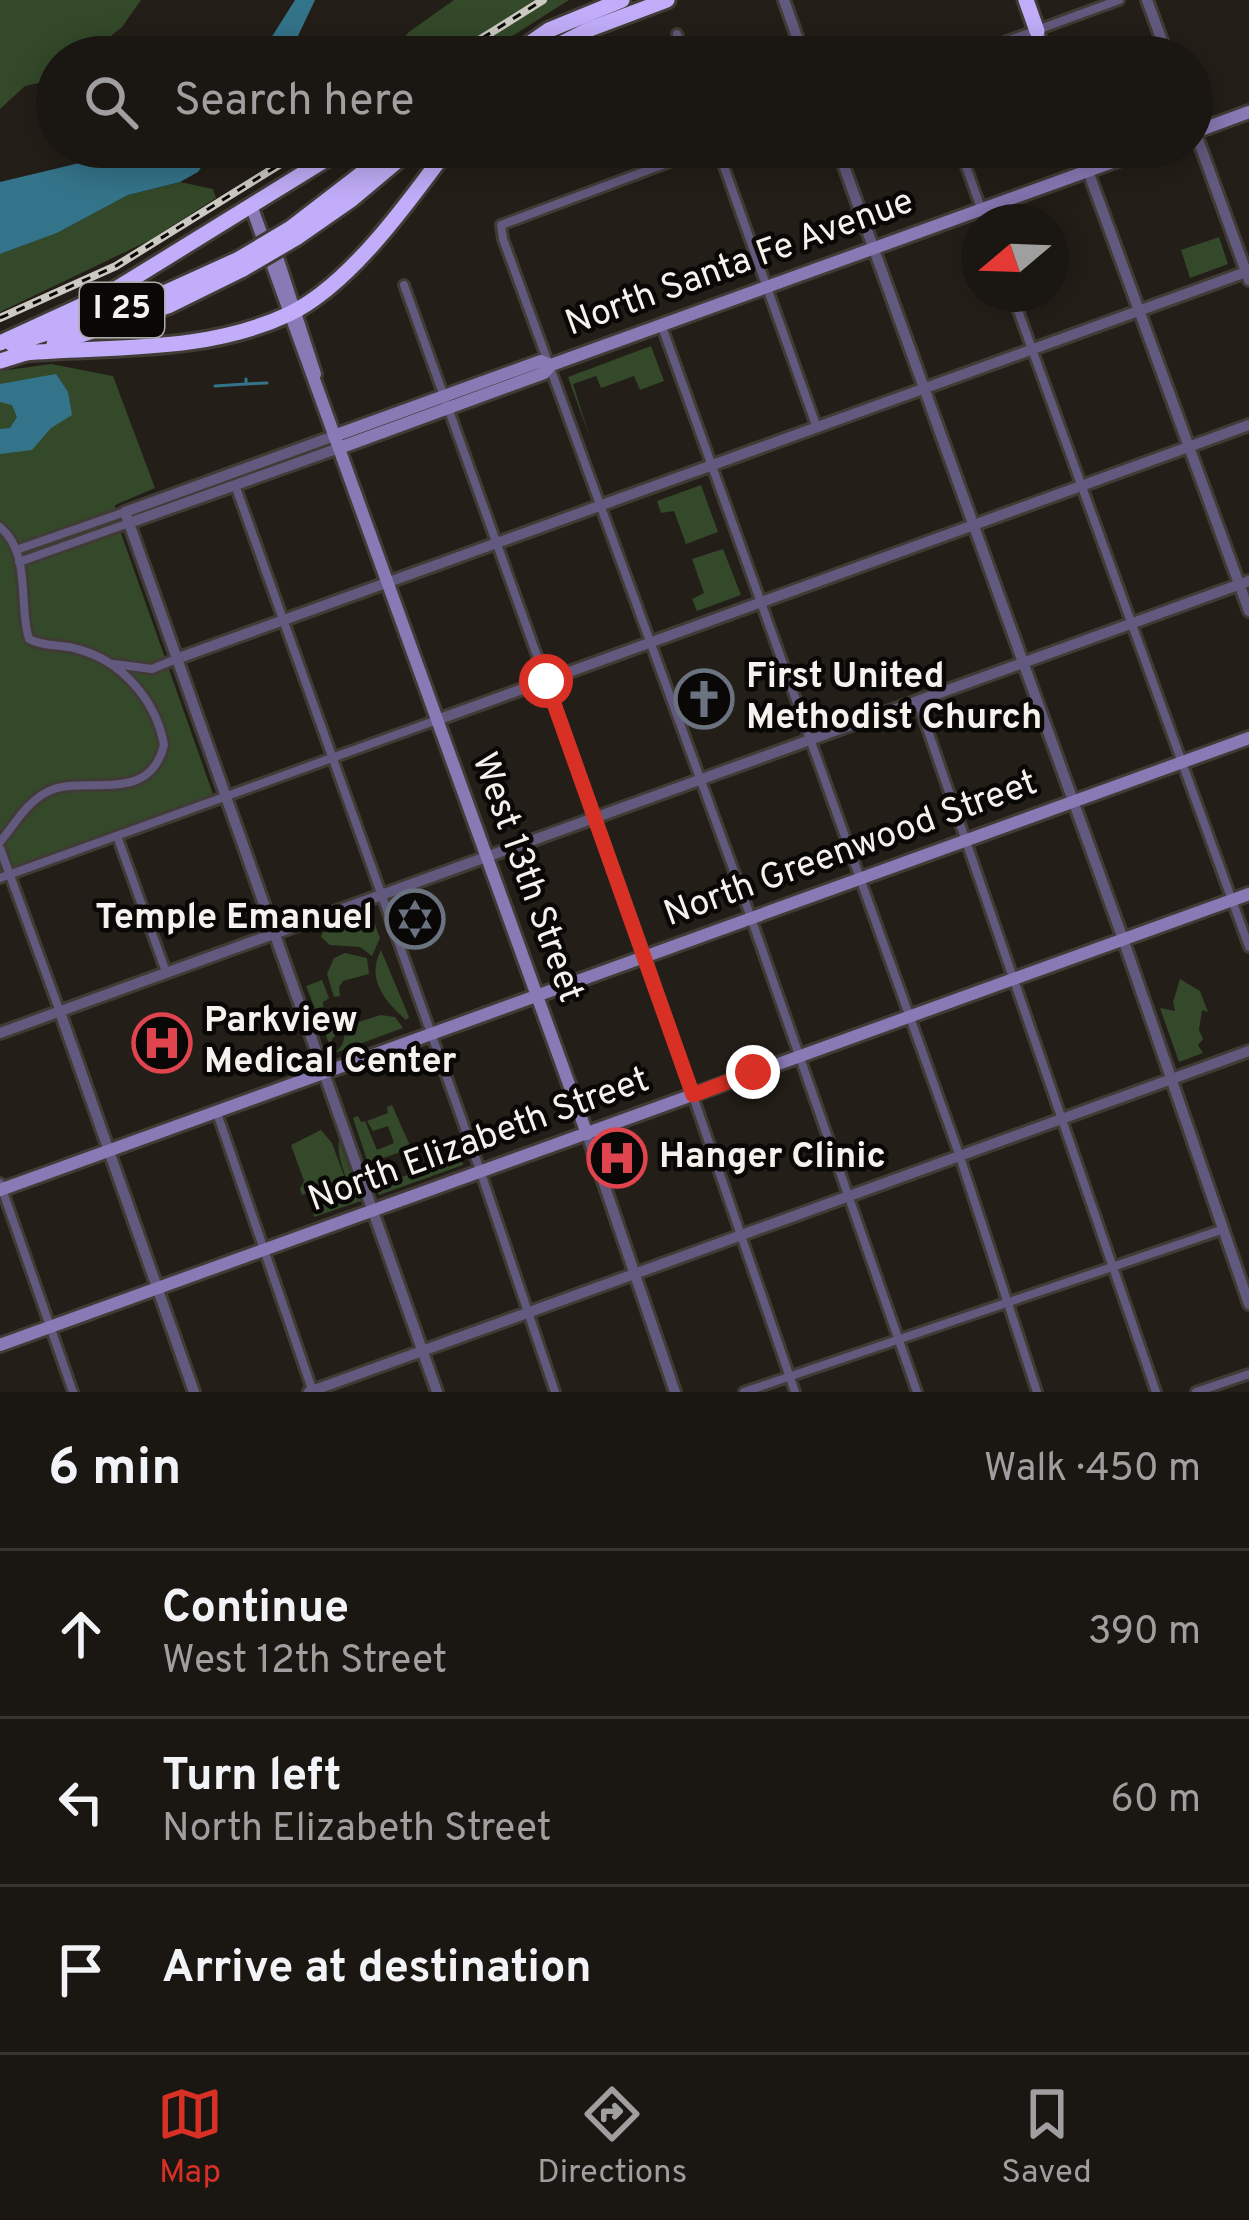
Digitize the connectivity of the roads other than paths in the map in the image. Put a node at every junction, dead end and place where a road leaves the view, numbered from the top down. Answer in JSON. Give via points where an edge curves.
{"nodes":[{"id":1,"x":622,"y":0,"type":"edge"},
{"id":2,"x":667,"y":0,"type":"edge"},
{"id":3,"x":784,"y":0,"type":"edge"},
{"id":4,"x":1026,"y":0,"type":"edge"},
{"id":5,"x":1119,"y":0,"type":"edge"},
{"id":6,"x":1147,"y":0,"type":"edge"},
{"id":7,"x":549,"y":30,"type":"junction"},
{"id":8,"x":1036,"y":31,"type":"junction"},
{"id":9,"x":576,"y":35,"type":"edge"},
{"id":10,"x":537,"y":36,"type":"edge"},
{"id":11,"x":540,"y":36,"type":"edge"},
{"id":12,"x":797,"y":36,"type":"edge"},
{"id":13,"x":1022,"y":36,"type":"edge"},
{"id":14,"x":1038,"y":36,"type":"edge"},
{"id":15,"x":1160,"y":36,"type":"edge"},
{"id":16,"x":1249,"y":112,"type":"edge"},
{"id":17,"x":1213,"y":124,"type":"edge"},
{"id":18,"x":314,"y":168,"type":"edge"},
{"id":19,"x":371,"y":168,"type":"edge"},
{"id":20,"x":389,"y":168,"type":"edge"},
{"id":21,"x":433,"y":168,"type":"edge"},
{"id":22,"x":657,"y":168,"type":"edge"},
{"id":23,"x":722,"y":168,"type":"edge"},
{"id":24,"x":844,"y":168,"type":"edge"},
{"id":25,"x":967,"y":168,"type":"edge"},
{"id":26,"x":1087,"y":168,"type":"edge"},
{"id":27,"x":1096,"y":168,"type":"edge"},
{"id":28,"x":1208,"y":168,"type":"edge"},
{"id":29,"x":1088,"y":171,"type":"junction"},
{"id":30,"x":980,"y":204,"type":"edge"},
{"id":31,"x":1010,"y":204,"type":"edge"},
{"id":32,"x":252,"y":208,"type":"junction"},
{"id":33,"x":961,"y":222,"type":"edge"},
{"id":34,"x":294,"y":233,"type":"junction"},
{"id":35,"x":872,"y":247,"type":"junction"},
{"id":36,"x":241,"y":264,"type":"junction"},
{"id":37,"x":1248,"y":274,"type":"edge"},
{"id":38,"x":404,"y":285,"type":"dead end"},
{"id":39,"x":767,"y":286,"type":"junction"},
{"id":40,"x":1140,"y":311,"type":"junction"},
{"id":41,"x":292,"y":312,"type":"junction"},
{"id":42,"x":1019,"y":312,"type":"edge"},
{"id":43,"x":661,"y":324,"type":"junction"},
{"id":44,"x":0,"y":345,"type":"edge"},
{"id":45,"x":1032,"y":349,"type":"junction"},
{"id":46,"x":25,"y":353,"type":"junction"},
{"id":47,"x":0,"y":361,"type":"edge"},
{"id":48,"x":551,"y":365,"type":"junction"},
{"id":49,"x":924,"y":389,"type":"junction"},
{"id":50,"x":446,"y":403,"type":"junction"},
{"id":51,"x":1249,"y":425,"type":"edge"},
{"id":52,"x":817,"y":428,"type":"junction"},
{"id":53,"x":336,"y":442,"type":"junction"},
{"id":54,"x":1190,"y":446,"type":"junction"},
{"id":55,"x":711,"y":466,"type":"junction"},
{"id":56,"x":233,"y":479,"type":"junction"},
{"id":57,"x":1082,"y":485,"type":"junction"},
{"id":58,"x":603,"y":505,"type":"junction"},
{"id":59,"x":127,"y":518,"type":"junction"},
{"id":60,"x":973,"y":526,"type":"junction"},
{"id":61,"x":0,"y":527,"type":"edge"},
{"id":62,"x":495,"y":544,"type":"junction"},
{"id":63,"x":16,"y":550,"type":"junction"},
{"id":64,"x":19,"y":562,"type":"junction"},
{"id":65,"x":388,"y":582,"type":"junction"},
{"id":66,"x":1244,"y":582,"type":"edge"},
{"id":67,"x":760,"y":604,"type":"junction"},
{"id":68,"x":1249,"y":611,"type":"edge"},
{"id":69,"x":282,"y":620,"type":"junction"},
{"id":70,"x":1132,"y":623,"type":"junction"},
{"id":71,"x":652,"y":643,"type":"junction"},
{"id":72,"x":176,"y":659,"type":"junction"},
{"id":73,"x":110,"y":663,"type":"junction"},
{"id":74,"x":1024,"y":664,"type":"junction"},
{"id":75,"x":152,"y":669,"type":"junction"},
{"id":76,"x":546,"y":681,"type":"junction"},
{"id":77,"x":146,"y":697,"type":"junction"},
{"id":78,"x":917,"y":702,"type":"junction"},
{"id":79,"x":437,"y":720,"type":"junction"},
{"id":80,"x":1249,"y":738,"type":"edge"},
{"id":81,"x":811,"y":742,"type":"junction"},
{"id":82,"x":331,"y":758,"type":"junction"},
{"id":83,"x":1182,"y":762,"type":"junction"},
{"id":84,"x":702,"y":781,"type":"junction"},
{"id":85,"x":224,"y":797,"type":"junction"},
{"id":86,"x":1073,"y":802,"type":"junction"},
{"id":87,"x":595,"y":819,"type":"junction"},
{"id":88,"x":117,"y":836,"type":"junction"},
{"id":89,"x":967,"y":840,"type":"junction"},
{"id":90,"x":0,"y":845,"type":"edge"},
{"id":91,"x":487,"y":860,"type":"junction"},
{"id":92,"x":5,"y":876,"type":"edge"},
{"id":93,"x":859,"y":879,"type":"junction"},
{"id":94,"x":1249,"y":894,"type":"edge"},
{"id":95,"x":381,"y":897,"type":"junction"},
{"id":96,"x":1232,"y":900,"type":"junction"},
{"id":97,"x":752,"y":918,"type":"junction"},
{"id":98,"x":274,"y":936,"type":"junction"},
{"id":99,"x":1123,"y":939,"type":"junction"},
{"id":100,"x":1249,"y":947,"type":"edge"},
{"id":101,"x":644,"y":957,"type":"junction"},
{"id":102,"x":166,"y":974,"type":"junction"},
{"id":103,"x":1015,"y":977,"type":"junction"},
{"id":104,"x":537,"y":996,"type":"junction"},
{"id":105,"x":60,"y":1012,"type":"junction"},
{"id":106,"x":910,"y":1017,"type":"junction"},
{"id":107,"x":0,"y":1033,"type":"edge"},
{"id":108,"x":430,"y":1034,"type":"junction"},
{"id":109,"x":1249,"y":1052,"type":"edge"},
{"id":110,"x":797,"y":1057,"type":"junction"},
{"id":111,"x":324,"y":1072,"type":"junction"},
{"id":112,"x":1172,"y":1078,"type":"junction"},
{"id":113,"x":693,"y":1095,"type":"junction"},
{"id":114,"x":216,"y":1112,"type":"junction"},
{"id":115,"x":1063,"y":1117,"type":"junction"},
{"id":116,"x":586,"y":1134,"type":"junction"},
{"id":117,"x":110,"y":1150,"type":"junction"},
{"id":118,"x":959,"y":1154,"type":"junction"},
{"id":119,"x":482,"y":1173,"type":"junction"},
{"id":120,"x":1,"y":1188,"type":"edge"},
{"id":121,"x":847,"y":1196,"type":"junction"},
{"id":122,"x":373,"y":1212,"type":"junction"},
{"id":123,"x":1224,"y":1229,"type":"junction"},
{"id":124,"x":741,"y":1234,"type":"junction"},
{"id":125,"x":264,"y":1250,"type":"junction"},
{"id":126,"x":1113,"y":1267,"type":"junction"},
{"id":127,"x":634,"y":1274,"type":"junction"},
{"id":128,"x":158,"y":1289,"type":"junction"},
{"id":129,"x":1006,"y":1302,"type":"junction"},
{"id":130,"x":1249,"y":1304,"type":"edge"},
{"id":131,"x":529,"y":1312,"type":"junction"},
{"id":132,"x":50,"y":1326,"type":"junction"},
{"id":133,"x":899,"y":1340,"type":"junction"},
{"id":134,"x":0,"y":1345,"type":"edge"},
{"id":135,"x":423,"y":1351,"type":"junction"},
{"id":136,"x":1249,"y":1373,"type":"edge"},
{"id":137,"x":790,"y":1377,"type":"junction"},
{"id":138,"x":74,"y":1392,"type":"edge"},
{"id":139,"x":194,"y":1392,"type":"edge"},
{"id":140,"x":312,"y":1392,"type":"edge"},
{"id":141,"x":437,"y":1392,"type":"edge"},
{"id":142,"x":555,"y":1392,"type":"edge"},
{"id":143,"x":675,"y":1392,"type":"edge"},
{"id":144,"x":744,"y":1392,"type":"edge"},
{"id":145,"x":795,"y":1392,"type":"edge"},
{"id":146,"x":917,"y":1392,"type":"edge"},
{"id":147,"x":1036,"y":1392,"type":"edge"},
{"id":148,"x":1156,"y":1392,"type":"edge"},
{"id":149,"x":1196,"y":1392,"type":"edge"}],
"edges":[{"from":1,"to":7,"type":"highway"},
{"from":2,"to":9,"type":"highway"},
{"from":3,"to":12,"type":"street"},
{"from":4,"to":8,"type":"highway"},
{"from":5,"to":8,"type":"street"},
{"from":6,"to":15,"type":"street"},
{"from":7,"to":10,"type":"highway"},
{"from":7,"to":11,"type":"highway"},
{"from":8,"to":13,"type":"street"},
{"from":8,"to":14,"type":"main road"},
{"from":16,"to":17,"type":"main road"},
{"from":18,"to":32,"type":"highway"},
{"from":19,"to":34,"type":"highway","number":"I 25"},
{"from":20,"to":34,"type":"highway","number":"I 25"},
{"from":21,"to":41,"type":"highway","via":[[386,228]]},
{"from":22,"to":48,"type":"street","via":[[501,225]]},
{"from":23,"to":39,"type":"street"},
{"from":24,"to":35,"type":"street"},
{"from":25,"to":30,"type":"street"},
{"from":26,"to":29,"type":"main road"},
{"from":27,"to":29,"type":"main road","name":"North Santa Fe Avenue"},
{"from":28,"to":37,"type":"street"},
{"from":29,"to":31,"type":"main road","name":"North Santa Fe Avenue"},
{"from":29,"to":40,"type":"street"},
{"from":32,"to":41,"type":"main road","name":"West 13th Street"},
{"from":32,"to":44,"type":"highway","via":[[111,292]]},
{"from":33,"to":35,"type":"main road","name":"North Santa Fe Avenue"},
{"from":34,"to":36,"type":"highway","number":"I 25","bridge":true},
{"from":35,"to":39,"type":"main road","name":"North Santa Fe Avenue"},
{"from":35,"to":49,"type":"street"},
{"from":36,"to":44,"type":"highway","number":"I 25"},
{"from":36,"to":46,"type":"highway","number":"I 25","via":[[168,306]]},
{"from":37,"to":40,"type":"street"},
{"from":38,"to":50,"type":"street"},
{"from":39,"to":43,"type":"main road","name":"North Santa Fe Avenue"},
{"from":39,"to":52,"type":"street"},
{"from":40,"to":45,"type":"street"},
{"from":40,"to":54,"type":"street"},
{"from":41,"to":46,"type":"highway","via":[[195,342]]},
{"from":41,"to":53,"type":"main road","name":"West 13th Street"},
{"from":42,"to":45,"type":"street"},
{"from":43,"to":48,"type":"main road","name":"North Santa Fe Avenue"},
{"from":43,"to":55,"type":"street"},
{"from":45,"to":49,"type":"street"},
{"from":45,"to":57,"type":"street"},
{"from":46,"to":47,"type":"highway","number":"I 25"},
{"from":48,"to":50,"type":"main road","name":"North Santa Fe Avenue","via":[[541,361]]},
{"from":48,"to":58,"type":"street"},
{"from":49,"to":52,"type":"street"},
{"from":49,"to":60,"type":"street"},
{"from":50,"to":53,"type":"main road","name":"North Santa Fe Avenue"},
{"from":50,"to":62,"type":"street"},
{"from":51,"to":54,"type":"street"},
{"from":52,"to":55,"type":"street"},
{"from":53,"to":56,"type":"street","name":"North Santa Fe Avenue"},
{"from":53,"to":65,"type":"main road","name":"West 13th Street"},
{"from":54,"to":57,"type":"street"},
{"from":54,"to":66,"type":"street"},
{"from":55,"to":58,"type":"street"},
{"from":55,"to":67,"type":"street"},
{"from":56,"to":59,"type":"street","name":"North Santa Fe Avenue"},
{"from":56,"to":69,"type":"street"},
{"from":57,"to":60,"type":"street"},
{"from":57,"to":70,"type":"street"},
{"from":58,"to":62,"type":"street"},
{"from":58,"to":71,"type":"street"},
{"from":59,"to":63,"type":"street","name":"North Santa Fe Avenue"},
{"from":59,"to":64,"type":"street","name":"North Santa Fe Avenue"},
{"from":59,"to":72,"type":"street"},
{"from":60,"to":67,"type":"street"},
{"from":60,"to":74,"type":"street"},
{"from":61,"to":63,"type":"street"},
{"from":62,"to":65,"type":"street"},
{"from":62,"to":76,"type":"street"},
{"from":63,"to":64,"type":"street"},
{"from":64,"to":73,"type":"street","via":[[32,642]]},
{"from":65,"to":69,"type":"street"},
{"from":65,"to":79,"type":"main road","name":"West 13th Street"},
{"from":66,"to":68,"type":"street"},
{"from":66,"to":70,"type":"street"},
{"from":67,"to":71,"type":"street"},
{"from":67,"to":81,"type":"street"},
{"from":69,"to":72,"type":"street"},
{"from":69,"to":82,"type":"street"},
{"from":70,"to":74,"type":"street"},
{"from":70,"to":83,"type":"street"},
{"from":71,"to":76,"type":"street"},
{"from":71,"to":84,"type":"street"},
{"from":72,"to":75,"type":"street"},
{"from":72,"to":85,"type":"street"},
{"from":73,"to":75,"type":"street"},
{"from":73,"to":77,"type":"street"},
{"from":74,"to":78,"type":"street"},
{"from":74,"to":86,"type":"street"},
{"from":75,"to":77,"type":"street"},
{"from":76,"to":79,"type":"street"},
{"from":76,"to":87,"type":"street"},
{"from":77,"to":90,"type":"street","via":[[164,740],[155,764],[119,786],[45,793]]},
{"from":78,"to":81,"type":"street"},
{"from":78,"to":89,"type":"street"},
{"from":79,"to":82,"type":"street"},
{"from":79,"to":91,"type":"main road","name":"West 13th Street"},
{"from":80,"to":83,"type":"main road","name":"North Greenwood Street"},
{"from":81,"to":84,"type":"street"},
{"from":81,"to":93,"type":"street"},
{"from":82,"to":85,"type":"street"},
{"from":82,"to":95,"type":"street"},
{"from":83,"to":86,"type":"main road","name":"North Greenwood Street"},
{"from":83,"to":96,"type":"street"},
{"from":84,"to":87,"type":"street"},
{"from":84,"to":97,"type":"street"},
{"from":85,"to":88,"type":"street"},
{"from":85,"to":98,"type":"street"},
{"from":86,"to":89,"type":"main road","name":"North Greenwood Street"},
{"from":86,"to":99,"type":"street"},
{"from":87,"to":91,"type":"street"},
{"from":87,"to":101,"type":"street"},
{"from":88,"to":92,"type":"street"},
{"from":88,"to":102,"type":"street"},
{"from":89,"to":93,"type":"main road","name":"North Greenwood Street"},
{"from":89,"to":103,"type":"street"},
{"from":90,"to":92,"type":"street"},
{"from":91,"to":95,"type":"street"},
{"from":91,"to":104,"type":"main road","name":"West 13th Street"},
{"from":92,"to":105,"type":"street"},
{"from":93,"to":97,"type":"main road","name":"North Greenwood Street"},
{"from":93,"to":106,"type":"street"},
{"from":94,"to":96,"type":"main road","name":"North Elizabeth Street"},
{"from":95,"to":98,"type":"street"},
{"from":95,"to":108,"type":"street"},
{"from":96,"to":99,"type":"main road","name":"North Elizabeth Street"},
{"from":96,"to":100,"type":"street"},
{"from":97,"to":101,"type":"main road","name":"North Greenwood Street"},
{"from":97,"to":110,"type":"street"},
{"from":98,"to":102,"type":"street"},
{"from":98,"to":111,"type":"street"},
{"from":99,"to":103,"type":"main road","name":"North Elizabeth Street"},
{"from":99,"to":112,"type":"street"},
{"from":101,"to":104,"type":"main road","name":"North Greenwood Street"},
{"from":101,"to":113,"type":"street"},
{"from":102,"to":105,"type":"street"},
{"from":103,"to":106,"type":"main road","name":"North Elizabeth Street"},
{"from":103,"to":115,"type":"street"},
{"from":104,"to":108,"type":"main road","name":"North Greenwood Street"},
{"from":104,"to":116,"type":"main road","name":"West 13th Street"},
{"from":105,"to":107,"type":"street"},
{"from":105,"to":117,"type":"street"},
{"from":106,"to":110,"type":"main road","name":"North Elizabeth Street"},
{"from":106,"to":118,"type":"street"},
{"from":108,"to":111,"type":"main road","name":"North Greenwood Street"},
{"from":108,"to":119,"type":"street"},
{"from":109,"to":112,"type":"street"},
{"from":110,"to":113,"type":"main road","name":"North Elizabeth Street"},
{"from":110,"to":121,"type":"street"},
{"from":111,"to":114,"type":"main road","name":"North Greenwood Street"},
{"from":111,"to":122,"type":"street"},
{"from":112,"to":115,"type":"street"},
{"from":112,"to":123,"type":"street"},
{"from":113,"to":116,"type":"main road","name":"North Elizabeth Street"},
{"from":113,"to":124,"type":"street"},
{"from":114,"to":117,"type":"main road","name":"North Greenwood Street"},
{"from":114,"to":125,"type":"street"},
{"from":115,"to":118,"type":"street"},
{"from":115,"to":126,"type":"street"},
{"from":116,"to":119,"type":"main road","name":"North Elizabeth Street"},
{"from":116,"to":127,"type":"street","name":"West 13th Street"},
{"from":117,"to":120,"type":"main road","name":"North Greenwood Street"},
{"from":117,"to":128,"type":"street"},
{"from":118,"to":121,"type":"street"},
{"from":118,"to":129,"type":"street"},
{"from":119,"to":122,"type":"main road","name":"North Elizabeth Street"},
{"from":119,"to":131,"type":"street"},
{"from":120,"to":132,"type":"street"},
{"from":121,"to":124,"type":"street"},
{"from":121,"to":133,"type":"street"},
{"from":122,"to":125,"type":"main road","name":"North Elizabeth Street"},
{"from":122,"to":135,"type":"street"},
{"from":123,"to":126,"type":"street"},
{"from":123,"to":130,"type":"street"},
{"from":124,"to":127,"type":"street"},
{"from":124,"to":137,"type":"street"},
{"from":125,"to":128,"type":"main road","name":"North Elizabeth Street"},
{"from":125,"to":140,"type":"street"},
{"from":126,"to":129,"type":"street"},
{"from":126,"to":148,"type":"street"},
{"from":127,"to":131,"type":"street"},
{"from":127,"to":143,"type":"street","name":"West 13th Street"},
{"from":128,"to":132,"type":"main road","name":"North Elizabeth Street"},
{"from":128,"to":139,"type":"street"},
{"from":129,"to":133,"type":"street"},
{"from":129,"to":147,"type":"street"},
{"from":131,"to":135,"type":"street"},
{"from":131,"to":142,"type":"street"},
{"from":132,"to":134,"type":"main road","name":"North Elizabeth Street"},
{"from":132,"to":138,"type":"street"},
{"from":133,"to":137,"type":"street"},
{"from":133,"to":146,"type":"street"},
{"from":135,"to":140,"type":"street"},
{"from":135,"to":141,"type":"street"},
{"from":136,"to":149,"type":"street"},
{"from":137,"to":144,"type":"street"},
{"from":137,"to":145,"type":"street"}]}
